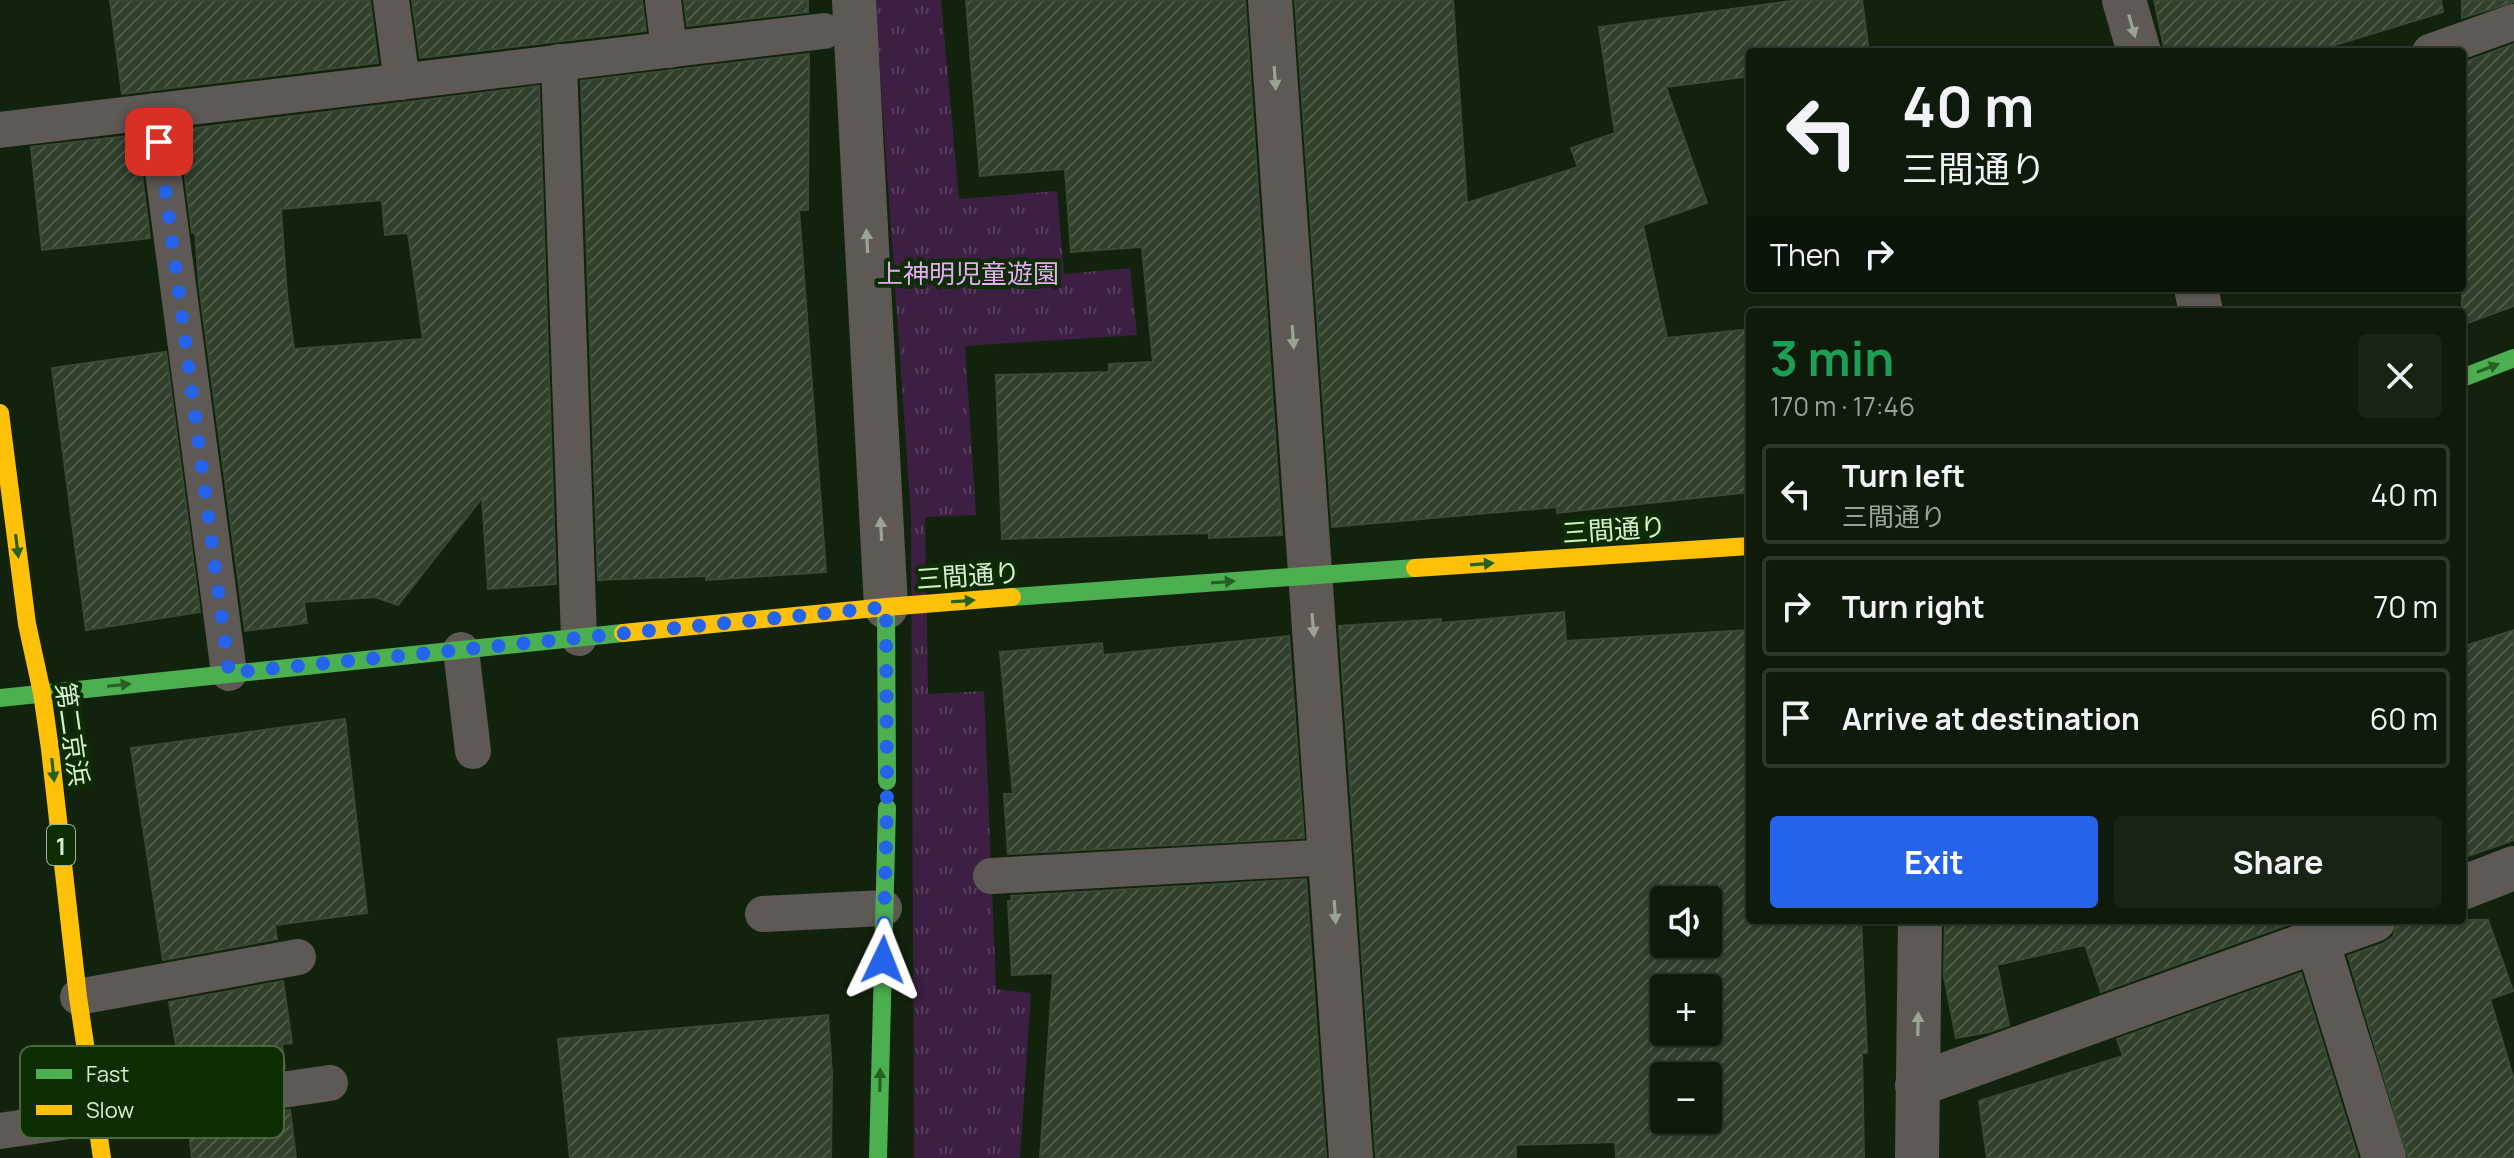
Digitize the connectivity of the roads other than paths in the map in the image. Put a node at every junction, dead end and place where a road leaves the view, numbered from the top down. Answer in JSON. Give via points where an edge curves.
{"nodes":[{"id":1,"x":391,"y":0,"type":"edge"},
{"id":2,"x":663,"y":0,"type":"edge"},
{"id":3,"x":854,"y":0,"type":"edge"},
{"id":4,"x":1270,"y":0,"type":"edge"},
{"id":5,"x":2124,"y":0,"type":"edge"},
{"id":6,"x":2514,"y":22,"type":"edge"},
{"id":7,"x":824,"y":31,"type":"dead end"},
{"id":8,"x":2138,"y":48,"type":"edge"},
{"id":9,"x":2441,"y":48,"type":"edge"},
{"id":10,"x":669,"y":50,"type":"junction"},
{"id":11,"x":559,"y":62,"type":"junction"},
{"id":12,"x":402,"y":82,"type":"junction"},
{"id":13,"x":155,"y":111,"type":"junction"},
{"id":14,"x":0,"y":130,"type":"edge"},
{"id":15,"x":2514,"y":358,"type":"edge"},
{"id":16,"x":2466,"y":376,"type":"edge"},
{"id":17,"x":0,"y":413,"type":"edge"},
{"id":18,"x":1746,"y":546,"type":"edge"},
{"id":19,"x":1309,"y":575,"type":"junction"},
{"id":20,"x":886,"y":607,"type":"junction"},
{"id":21,"x":579,"y":638,"type":"junction"},
{"id":22,"x":461,"y":650,"type":"junction"},
{"id":23,"x":229,"y":673,"type":"junction"},
{"id":24,"x":42,"y":693,"type":"junction"},
{"id":25,"x":0,"y":698,"type":"edge"},
{"id":26,"x":473,"y":751,"type":"dead end"},
{"id":27,"x":1332,"y":857,"type":"junction"},
{"id":28,"x":2514,"y":868,"type":"edge"},
{"id":29,"x":991,"y":876,"type":"dead end"},
{"id":30,"x":2466,"y":886,"type":"edge"},
{"id":31,"x":884,"y":908,"type":"junction"},
{"id":32,"x":763,"y":914,"type":"dead end"},
{"id":33,"x":1920,"y":924,"type":"edge"},
{"id":34,"x":2363,"y":924,"type":"edge"},
{"id":35,"x":2317,"y":941,"type":"junction"},
{"id":36,"x":298,"y":957,"type":"dead end"},
{"id":37,"x":78,"y":997,"type":"junction"},
{"id":38,"x":85,"y":1046,"type":"edge"},
{"id":39,"x":330,"y":1083,"type":"dead end"},
{"id":40,"x":1917,"y":1085,"type":"junction"},
{"id":41,"x":284,"y":1089,"type":"edge"},
{"id":42,"x":20,"y":1128,"type":"edge"},
{"id":43,"x":0,"y":1131,"type":"edge"},
{"id":44,"x":99,"y":1138,"type":"edge"},
{"id":45,"x":102,"y":1158,"type":"edge"},
{"id":46,"x":878,"y":1158,"type":"edge"},
{"id":47,"x":1351,"y":1158,"type":"edge"},
{"id":48,"x":1917,"y":1158,"type":"edge"},
{"id":49,"x":2384,"y":1158,"type":"edge"}],
"edges":[{"from":1,"to":12,"type":"lane"},
{"from":2,"to":10,"type":"lane"},
{"from":20,"to":3,"type":"street","one_way":true},
{"from":4,"to":19,"type":"street","one_way":true},
{"from":5,"to":8,"type":"street","one_way":true},
{"from":6,"to":9,"type":"lane"},
{"from":7,"to":10,"type":"lane"},
{"from":10,"to":11,"type":"lane"},
{"from":11,"to":12,"type":"lane"},
{"from":11,"to":21,"type":"lane"},
{"from":12,"to":13,"type":"lane"},
{"from":13,"to":14,"type":"lane"},
{"from":13,"to":23,"type":"lane"},
{"from":16,"to":15,"type":"main road","one_way":true},
{"from":17,"to":24,"type":"main road","name":"第二京浜","number":"1","one_way":true,"via":[[27,624]]},
{"from":19,"to":18,"type":"main road","name":"三間通り","one_way":true},
{"from":20,"to":19,"type":"main road","name":"三間通り","one_way":true},
{"from":19,"to":27,"type":"street","one_way":true},
{"from":20,"to":21,"type":"main road","name":"三間通り"},
{"from":20,"to":31,"type":"main road"},
{"from":21,"to":22,"type":"main road","name":"三間通り"},
{"from":22,"to":23,"type":"main road","name":"三間通り"},
{"from":22,"to":26,"type":"lane"},
{"from":24,"to":23,"type":"main road","name":"三間通り","one_way":true},
{"from":24,"to":25,"type":"main road","name":"三間通り"},
{"from":24,"to":37,"type":"main road","name":"第二京浜","number":"1","one_way":true},
{"from":27,"to":29,"type":"lane"},
{"from":27,"to":47,"type":"street","one_way":true},
{"from":28,"to":30,"type":"street"},
{"from":31,"to":32,"type":"lane"},
{"from":46,"to":31,"type":"main road","one_way":true},
{"from":40,"to":33,"type":"street","one_way":true},
{"from":34,"to":35,"type":"street"},
{"from":35,"to":40,"type":"street"},
{"from":35,"to":49,"type":"street"},
{"from":36,"to":37,"type":"lane"},
{"from":37,"to":38,"type":"main road","name":"第二京浜","number":"1"},
{"from":39,"to":41,"type":"lane"},
{"from":40,"to":48,"type":"street"},
{"from":42,"to":43,"type":"lane"},
{"from":44,"to":45,"type":"main road","name":"第二京浜","number":"1"}]}
